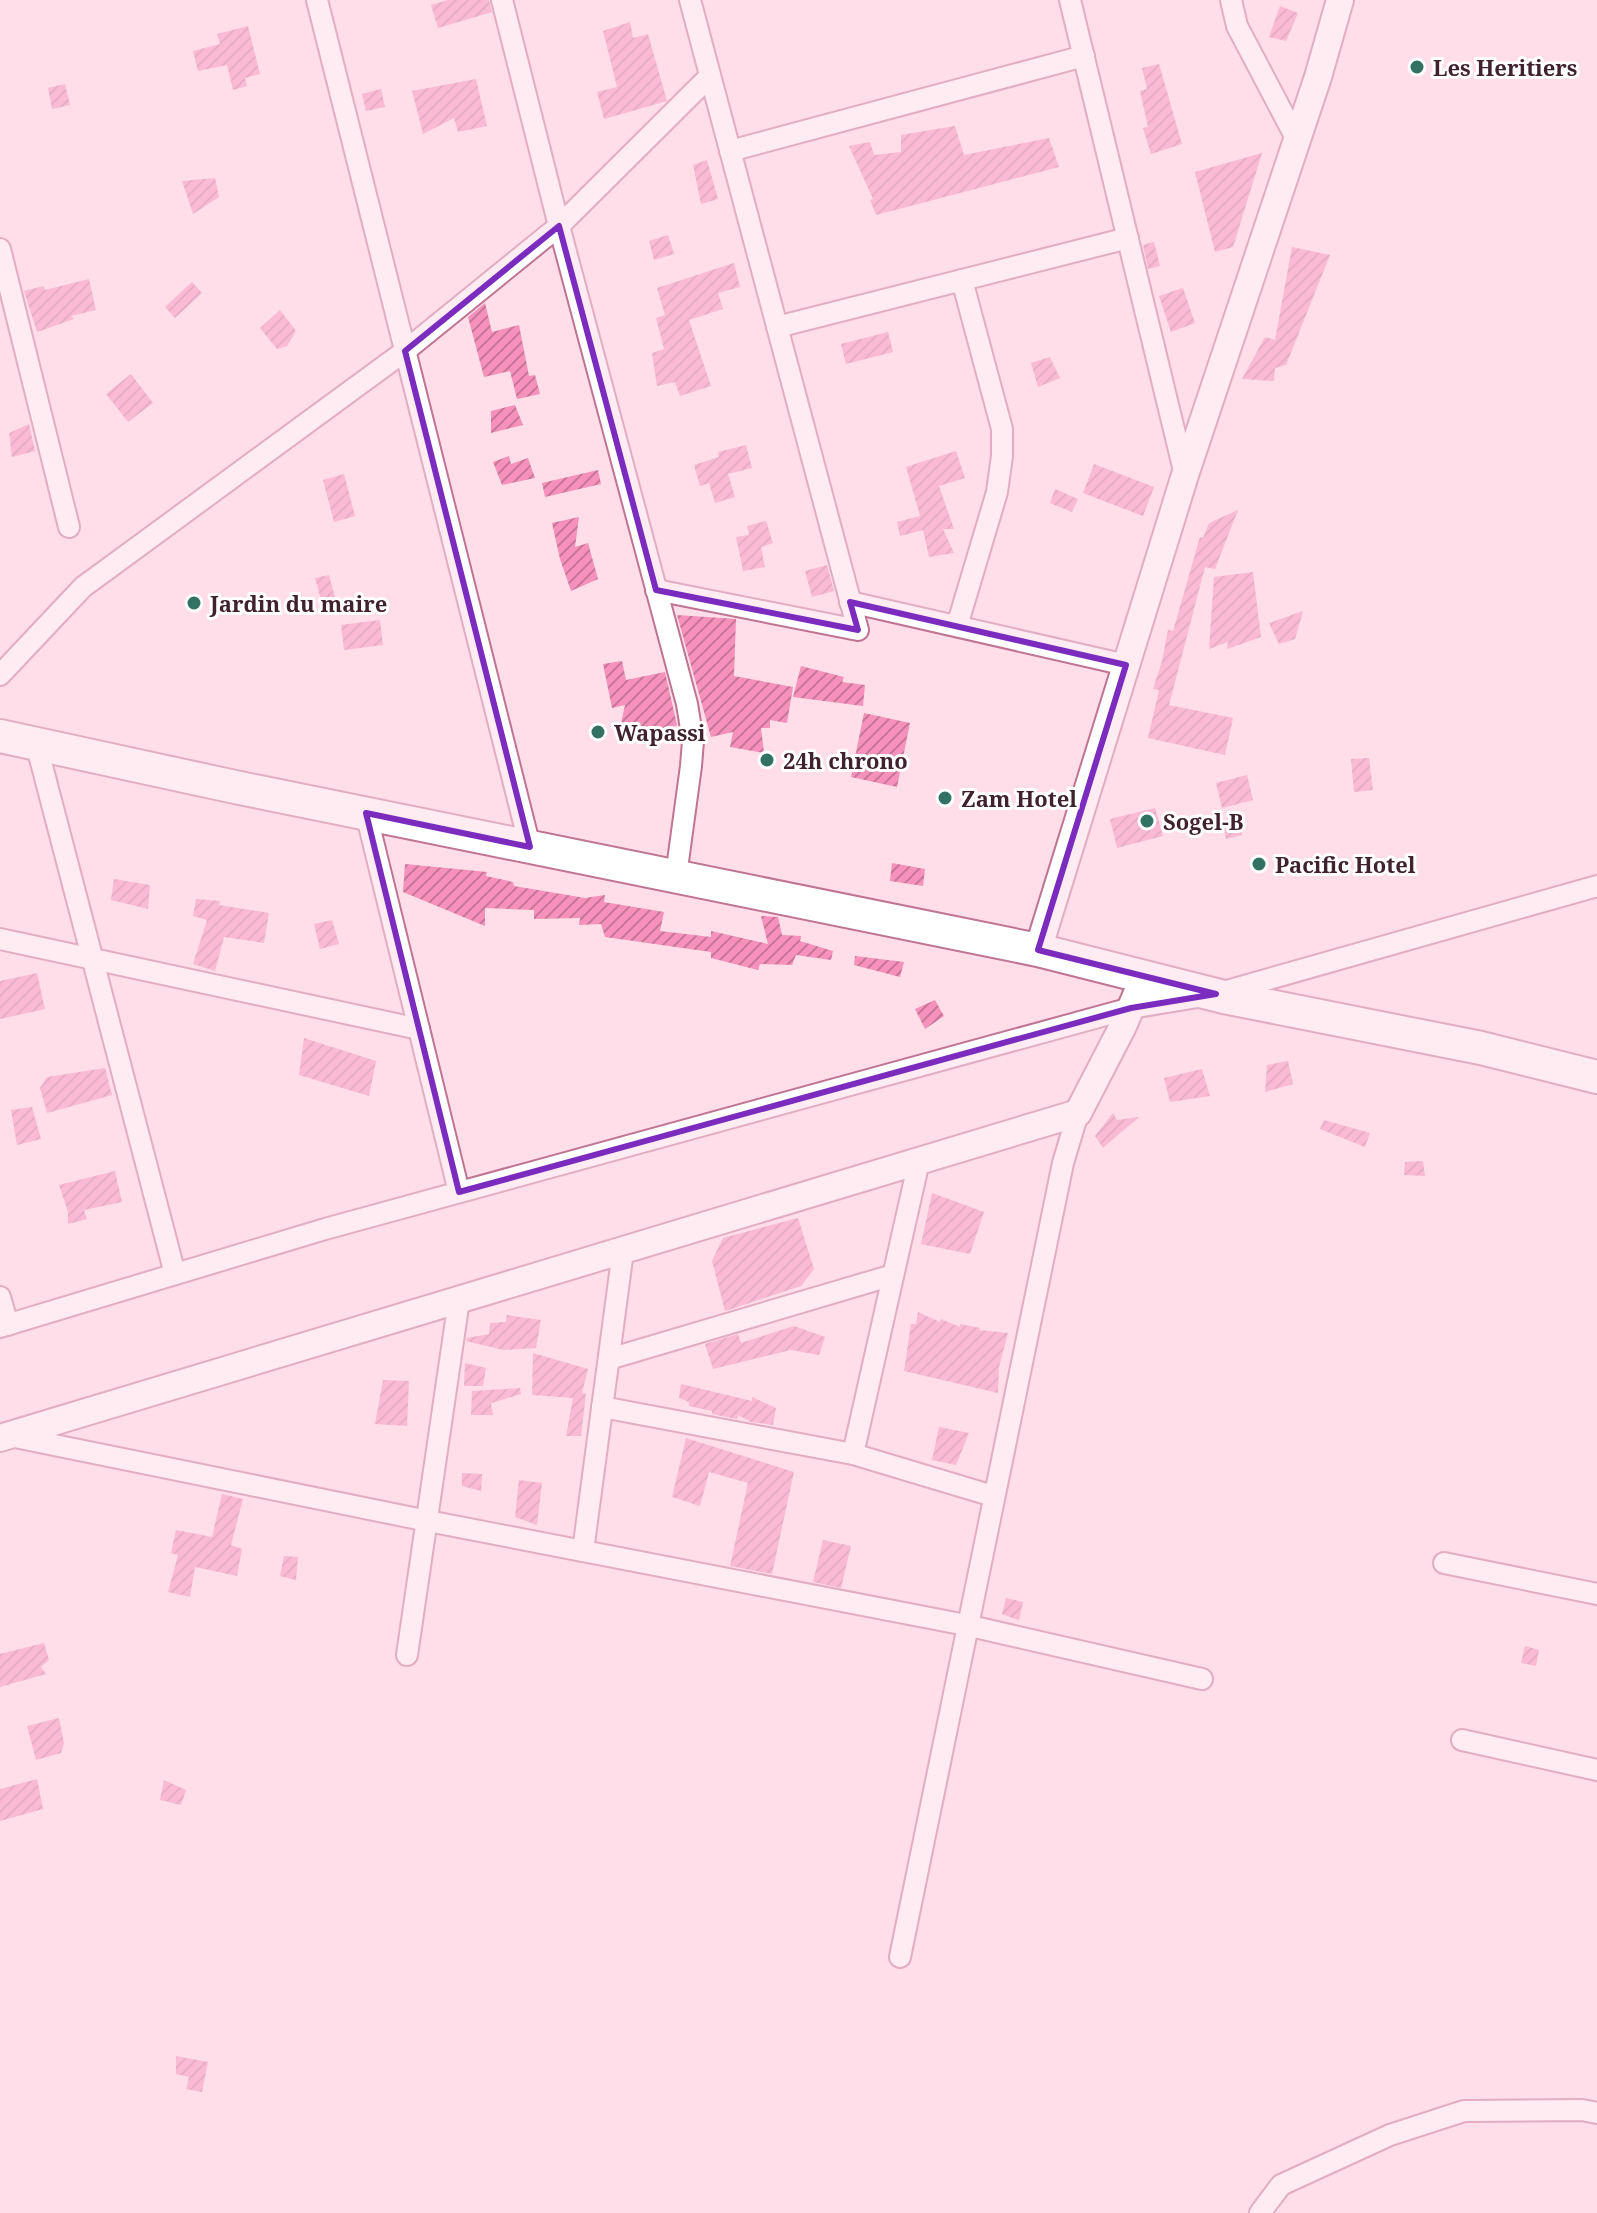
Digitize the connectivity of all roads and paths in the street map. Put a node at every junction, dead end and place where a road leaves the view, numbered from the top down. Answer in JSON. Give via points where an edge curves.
{"nodes":[{"id":1,"x":317,"y":0,"type":"edge"},
{"id":2,"x":502,"y":0,"type":"edge"},
{"id":3,"x":690,"y":0,"type":"edge"},
{"id":4,"x":1070,"y":0,"type":"edge"},
{"id":5,"x":1231,"y":0,"type":"edge"},
{"id":6,"x":1340,"y":0,"type":"edge"},
{"id":7,"x":1084,"y":56,"type":"junction"},
{"id":8,"x":710,"y":76,"type":"junction"},
{"id":9,"x":1297,"y":140,"type":"junction"},
{"id":10,"x":730,"y":151,"type":"junction"},
{"id":11,"x":559,"y":226,"type":"junction"},
{"id":12,"x":1128,"y":238,"type":"junction"},
{"id":13,"x":0,"y":249,"type":"edge"},
{"id":14,"x":962,"y":280,"type":"junction"},
{"id":15,"x":777,"y":327,"type":"junction"},
{"id":16,"x":405,"y":351,"type":"junction"},
{"id":17,"x":1185,"y":475,"type":"junction"},
{"id":18,"x":69,"y":527,"type":"dead end"},
{"id":19,"x":656,"y":590,"type":"junction"},
{"id":20,"x":850,"y":602,"type":"junction"},
{"id":21,"x":957,"y":626,"type":"junction"},
{"id":22,"x":1126,"y":665,"type":"junction"},
{"id":23,"x":0,"y":675,"type":"edge"},
{"id":24,"x":0,"y":736,"type":"edge"},
{"id":25,"x":36,"y":743,"type":"junction"},
{"id":26,"x":366,"y":813,"type":"junction"},
{"id":27,"x":530,"y":847,"type":"junction"},
{"id":28,"x":676,"y":876,"type":"junction"},
{"id":29,"x":1597,"y":886,"type":"edge"},
{"id":30,"x":0,"y":939,"type":"edge"},
{"id":31,"x":1038,"y":950,"type":"junction"},
{"id":32,"x":93,"y":960,"type":"junction"},
{"id":33,"x":1144,"y":977,"type":"junction"},
{"id":34,"x":1216,"y":994,"type":"junction"},
{"id":35,"x":1131,"y":1008,"type":"junction"},
{"id":36,"x":419,"y":1029,"type":"junction"},
{"id":37,"x":1597,"y":1077,"type":"edge"},
{"id":38,"x":1078,"y":1113,"type":"junction"},
{"id":39,"x":919,"y":1161,"type":"junction"},
{"id":40,"x":459,"y":1192,"type":"junction"},
{"id":41,"x":623,"y":1251,"type":"junction"},
{"id":42,"x":175,"y":1274,"type":"junction"},
{"id":43,"x":893,"y":1275,"type":"junction"},
{"id":44,"x":0,"y":1297,"type":"edge"},
{"id":45,"x":459,"y":1300,"type":"junction"},
{"id":46,"x":4,"y":1326,"type":"edge"},
{"id":47,"x":609,"y":1359,"type":"junction"},
{"id":48,"x":602,"y":1407,"type":"junction"},
{"id":49,"x":4,"y":1437,"type":"edge"},
{"id":50,"x":853,"y":1454,"type":"junction"},
{"id":51,"x":993,"y":1496,"type":"junction"},
{"id":52,"x":428,"y":1521,"type":"junction"},
{"id":53,"x":583,"y":1551,"type":"junction"},
{"id":54,"x":1444,"y":1563,"type":"dead end"},
{"id":55,"x":1597,"y":1594,"type":"edge"},
{"id":56,"x":966,"y":1625,"type":"junction"},
{"id":57,"x":407,"y":1655,"type":"dead end"},
{"id":58,"x":1202,"y":1679,"type":"dead end"},
{"id":59,"x":1462,"y":1740,"type":"dead end"},
{"id":60,"x":1597,"y":1770,"type":"edge"},
{"id":61,"x":900,"y":1957,"type":"dead end"},
{"id":62,"x":1597,"y":2113,"type":"edge"},
{"id":63,"x":1260,"y":2213,"type":"edge"}],
"edges":[{"from":1,"to":16,"type":"street"},
{"from":2,"to":11,"type":"street"},
{"from":3,"to":8,"type":"street"},
{"from":4,"to":7,"type":"street"},
{"from":5,"to":9,"type":"street","via":[[1237,26]]},
{"from":6,"to":9,"type":"street"},
{"from":7,"to":10,"type":"street"},
{"from":7,"to":12,"type":"street"},
{"from":8,"to":10,"type":"street"},
{"from":8,"to":11,"type":"street"},
{"from":9,"to":17,"type":"street"},
{"from":10,"to":15,"type":"street"},
{"from":11,"to":16,"type":"street"},
{"from":11,"to":19,"type":"street"},
{"from":12,"to":14,"type":"street"},
{"from":12,"to":17,"type":"street"},
{"from":13,"to":18,"type":"street"},
{"from":14,"to":15,"type":"street"},
{"from":14,"to":21,"type":"street","via":[[1002,429],[1002,456],[997,492]]},
{"from":15,"to":20,"type":"street"},
{"from":16,"to":23,"type":"street","via":[[83,587]]},
{"from":16,"to":27,"type":"street"},
{"from":17,"to":22,"type":"street"},
{"from":19,"to":20,"type":"street","via":[[858,630]]},
{"from":19,"to":28,"type":"street","via":[[693,741]]},
{"from":20,"to":21,"type":"street"},
{"from":21,"to":22,"type":"street"},
{"from":22,"to":31,"type":"street"},
{"from":24,"to":25,"type":"main road"},
{"from":25,"to":26,"type":"main road"},
{"from":25,"to":32,"type":"street"},
{"from":26,"to":27,"type":"main road"},
{"from":26,"to":36,"type":"street"},
{"from":27,"to":28,"type":"main road"},
{"from":28,"to":31,"type":"main road"},
{"from":29,"to":34,"type":"street"},
{"from":30,"to":32,"type":"street"},
{"from":31,"to":33,"type":"main road"},
{"from":32,"to":36,"type":"street"},
{"from":32,"to":42,"type":"street"},
{"from":33,"to":34,"type":"main road"},
{"from":33,"to":35,"type":"street"},
{"from":34,"to":35,"type":"street"},
{"from":34,"to":37,"type":"main road"},
{"from":35,"to":38,"type":"street"},
{"from":35,"to":40,"type":"street"},
{"from":36,"to":40,"type":"street"},
{"from":38,"to":39,"type":"street"},
{"from":38,"to":51,"type":"street"},
{"from":39,"to":41,"type":"street"},
{"from":39,"to":43,"type":"street"},
{"from":40,"to":42,"type":"street"},
{"from":41,"to":45,"type":"street"},
{"from":41,"to":47,"type":"street"},
{"from":42,"to":46,"type":"street"},
{"from":43,"to":47,"type":"street"},
{"from":43,"to":50,"type":"street"},
{"from":44,"to":46,"type":"street"},
{"from":45,"to":49,"type":"street"},
{"from":45,"to":52,"type":"street"},
{"from":47,"to":48,"type":"street"},
{"from":48,"to":50,"type":"street"},
{"from":48,"to":53,"type":"street"},
{"from":49,"to":52,"type":"street"},
{"from":50,"to":51,"type":"street"},
{"from":51,"to":56,"type":"street"},
{"from":52,"to":53,"type":"street"},
{"from":52,"to":57,"type":"street"},
{"from":53,"to":56,"type":"street"},
{"from":54,"to":55,"type":"street"},
{"from":56,"to":58,"type":"street"},
{"from":56,"to":61,"type":"street"},
{"from":59,"to":60,"type":"street"},
{"from":62,"to":63,"type":"street","via":[[1464,2111],[1390,2135],[1281,2185]]}]}
